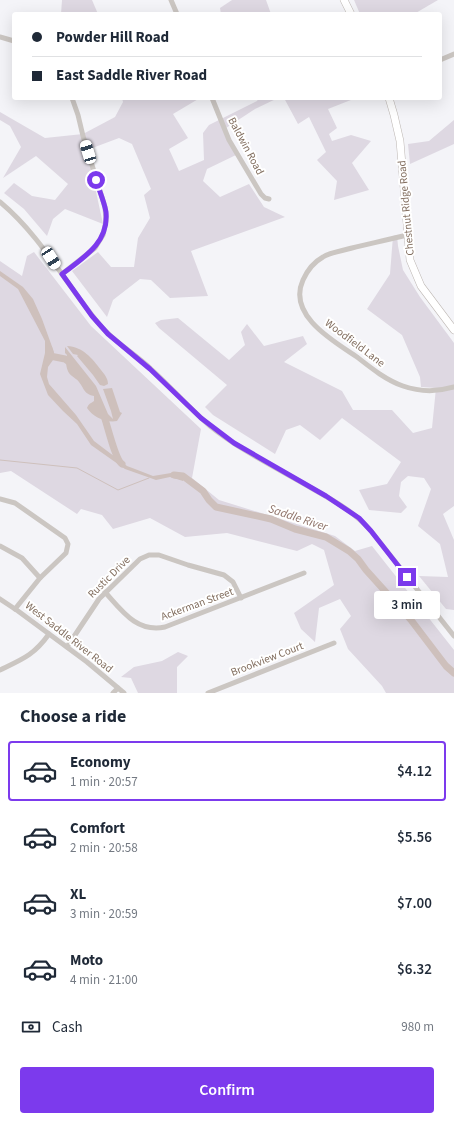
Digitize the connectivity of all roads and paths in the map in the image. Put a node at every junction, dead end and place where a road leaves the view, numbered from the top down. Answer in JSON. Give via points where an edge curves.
{"nodes":[{"id":1,"x":171,"y":0,"type":"edge"},
{"id":2,"x":344,"y":0,"type":"edge"},
{"id":3,"x":176,"y":12,"type":"edge"},
{"id":4,"x":350,"y":12,"type":"edge"},
{"id":5,"x":0,"y":37,"type":"edge"},
{"id":6,"x":12,"y":40,"type":"edge"},
{"id":7,"x":454,"y":54,"type":"edge"},
{"id":8,"x":442,"y":59,"type":"edge"},
{"id":9,"x":73,"y":100,"type":"edge"},
{"id":10,"x":213,"y":100,"type":"edge"},
{"id":11,"x":390,"y":100,"type":"edge"},
{"id":12,"x":269,"y":200,"type":"dead end"},
{"id":13,"x":0,"y":202,"type":"edge"},
{"id":14,"x":408,"y":234,"type":"junction"},
{"id":15,"x":62,"y":274,"type":"junction"},
{"id":16,"x":454,"y":330,"type":"edge"},
{"id":17,"x":454,"y":388,"type":"edge"},
{"id":18,"x":0,"y":499,"type":"edge"},
{"id":19,"x":0,"y":546,"type":"edge"},
{"id":20,"x":304,"y":573,"type":"dead end"},
{"id":21,"x":40,"y":578,"type":"junction"},
{"id":22,"x":105,"y":592,"type":"junction"},
{"id":23,"x":241,"y":598,"type":"junction"},
{"id":24,"x":0,"y":599,"type":"edge"},
{"id":25,"x":15,"y":609,"type":"junction"},
{"id":26,"x":49,"y":634,"type":"junction"},
{"id":27,"x":454,"y":636,"type":"edge"},
{"id":28,"x":334,"y":643,"type":"dead end"},
{"id":29,"x":67,"y":647,"type":"junction"},
{"id":30,"x":0,"y":670,"type":"edge"},
{"id":31,"x":118,"y":688,"type":"junction"},
{"id":32,"x":113,"y":693,"type":"edge"},
{"id":33,"x":124,"y":693,"type":"edge"},
{"id":34,"x":208,"y":693,"type":"edge"}],
"edges":[{"from":1,"to":3,"type":"street"},
{"from":2,"to":4,"type":"main road"},
{"from":5,"to":6,"type":"street"},
{"from":7,"to":8,"type":"street"},
{"from":9,"to":15,"type":"street","via":[[105,207],[106,221],[103,235],[95,248]]},
{"from":10,"to":12,"type":"street","name":"Baldwin Road","via":[[235,152],[261,194]]},
{"from":11,"to":14,"type":"main road","name":"Chestnut Ridge Road","via":[[400,141]]},
{"from":13,"to":15,"type":"street","via":[[33,234]]},
{"from":14,"to":16,"type":"main road","name":"Chestnut Ridge Road","via":[[410,260],[416,278]]},
{"from":14,"to":17,"type":"street","name":"Woodfield Lane","via":[[322,257],[304,278],[300,290],[301,304],[306,315],[322,332],[393,382],[426,390]]},
{"from":15,"to":27,"type":"street","via":[[108,334],[211,426],[238,446],[332,500],[362,521]]},
{"from":18,"to":21,"type":"street","via":[[15,503],[67,541],[69,547],[66,553]]},
{"from":19,"to":21,"type":"street","via":[[22,558]]},
{"from":20,"to":23,"type":"street","name":"Ackerman Street"},
{"from":21,"to":25,"type":"street"},
{"from":22,"to":23,"type":"street","name":"Ackerman Street","via":[[130,619],[151,628],[166,627]]},
{"from":22,"to":23,"type":"street","name":"Rustic Drive","via":[[140,559],[159,555],[224,575],[233,582]]},
{"from":22,"to":29,"type":"street","name":"Rustic Drive"},
{"from":24,"to":25,"type":"street","name":"West Saddle River Road"},
{"from":25,"to":26,"type":"street","name":"West Saddle River Road"},
{"from":26,"to":29,"type":"street","name":"West Saddle River Road"},
{"from":26,"to":30,"type":"street","via":[[28,656]]},
{"from":28,"to":34,"type":"street","name":"Brookview Court"},
{"from":29,"to":31,"type":"street","name":"West Saddle River Road"},
{"from":31,"to":32,"type":"street"},
{"from":31,"to":33,"type":"street","name":"West Saddle River Road"}]}
